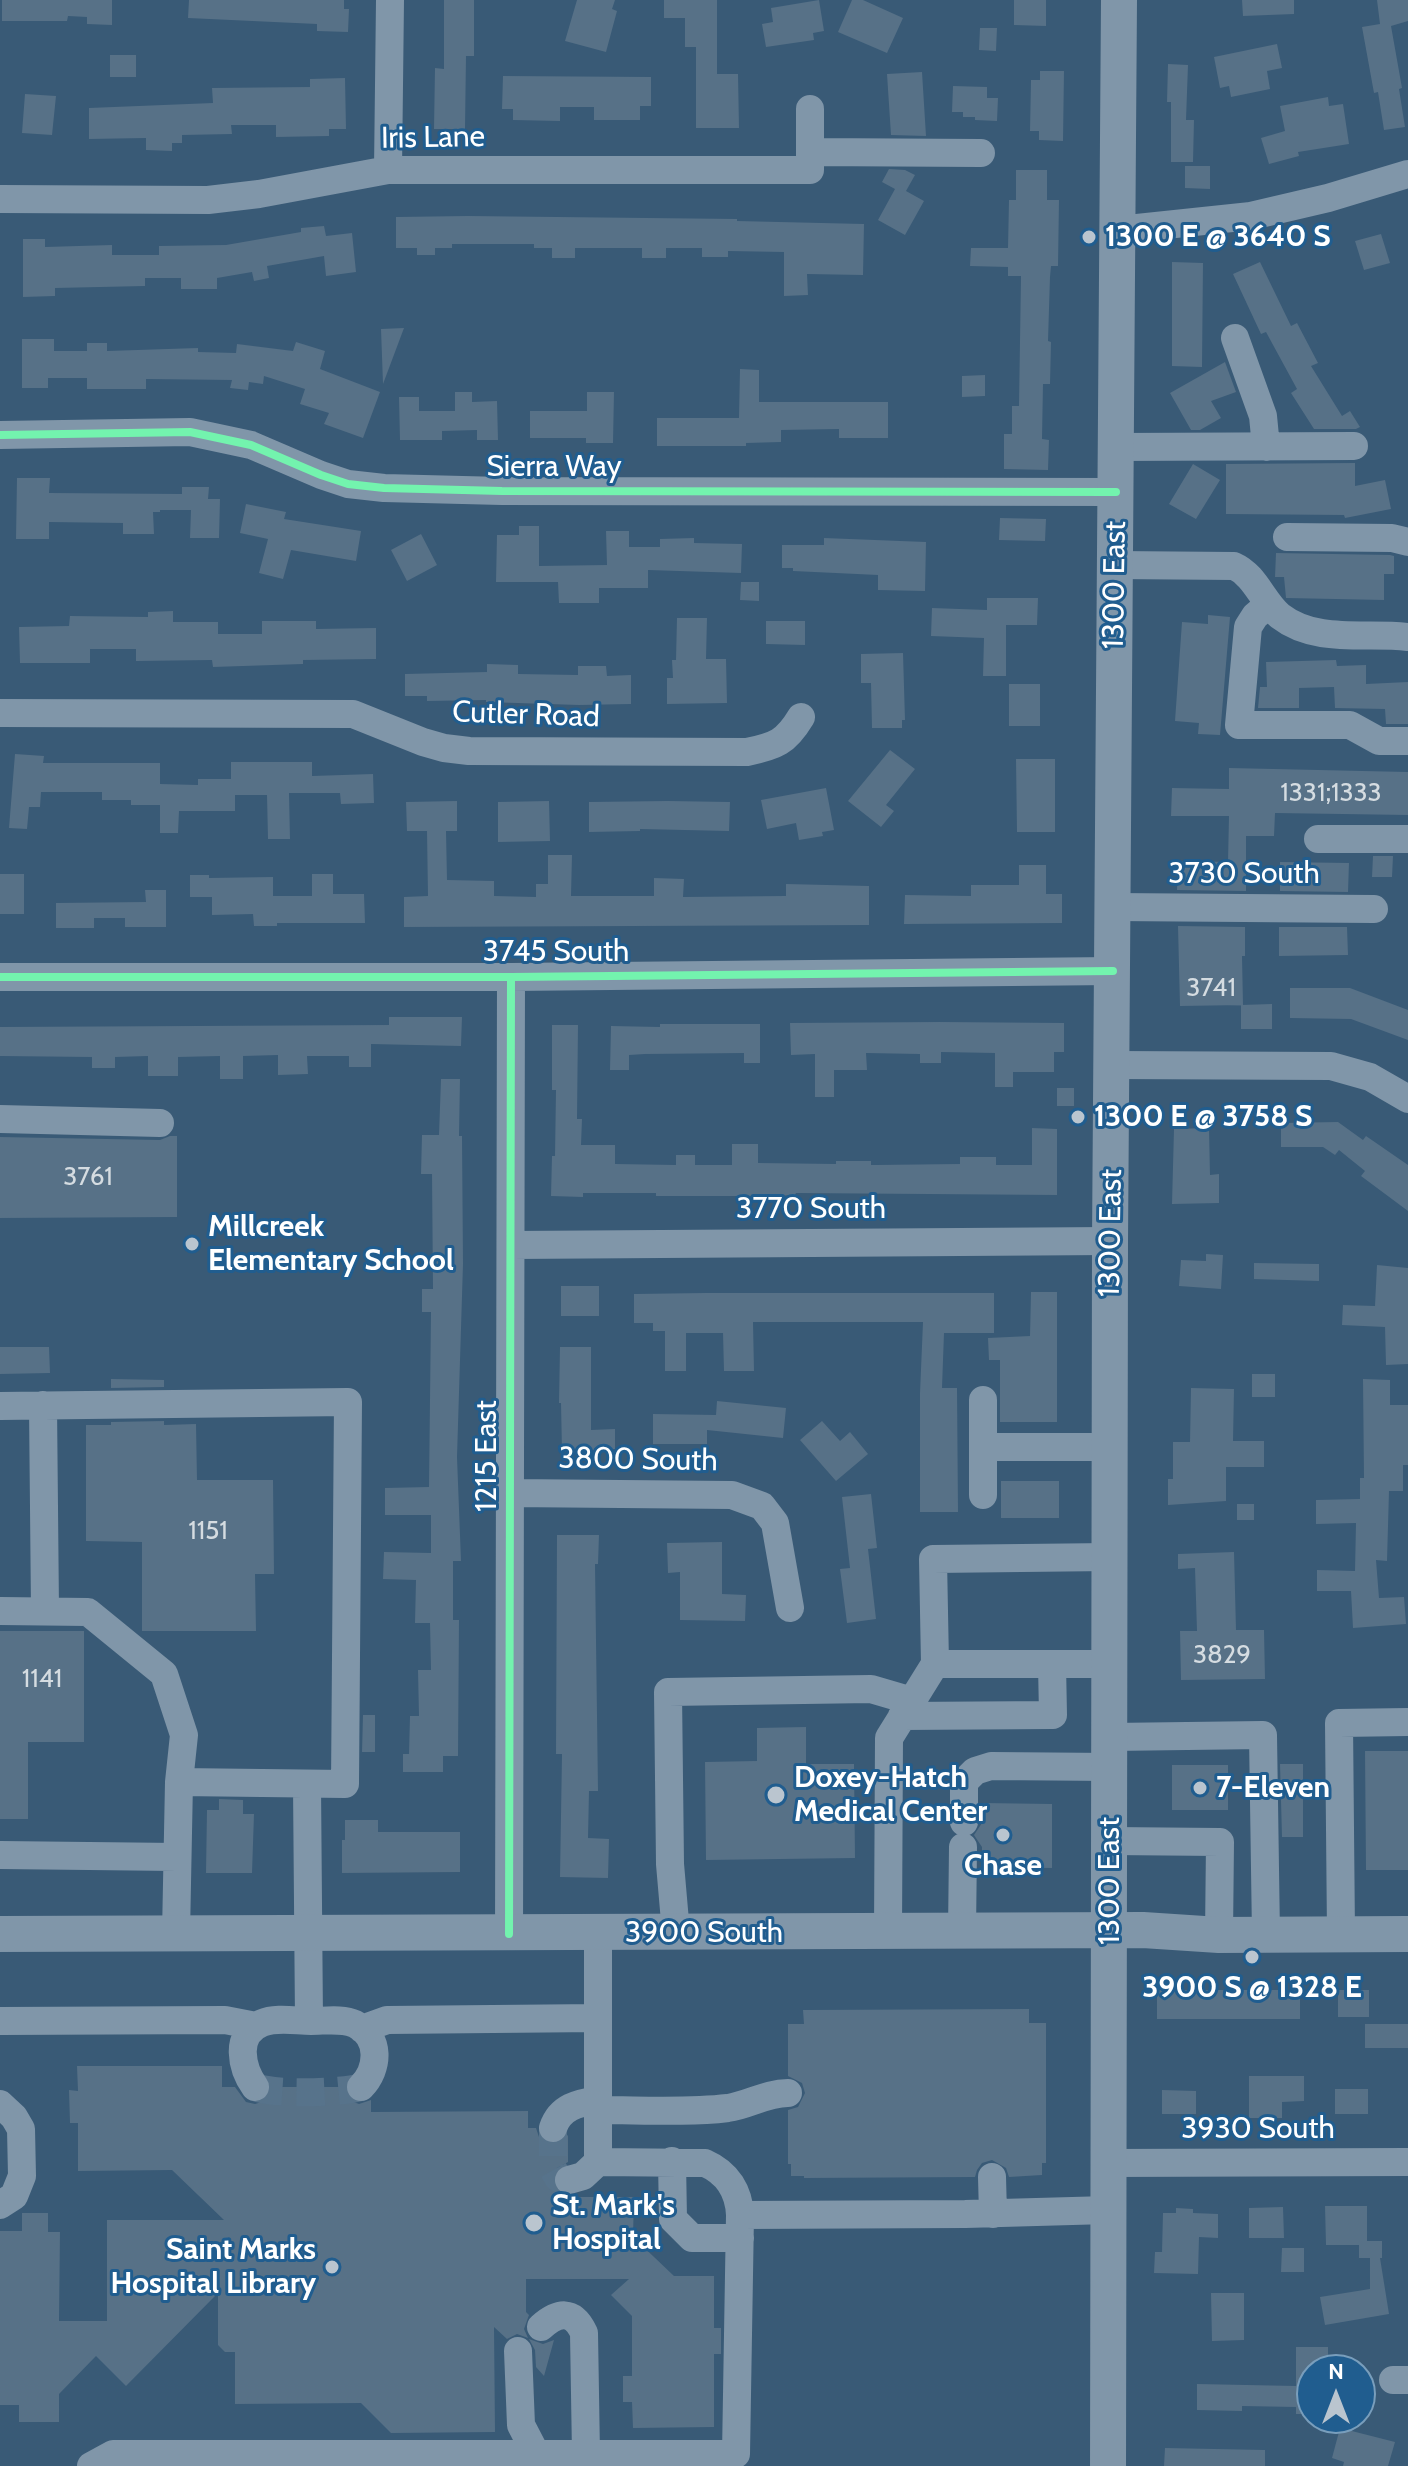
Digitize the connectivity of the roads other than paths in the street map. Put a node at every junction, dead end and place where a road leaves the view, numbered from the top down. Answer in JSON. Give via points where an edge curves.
{"nodes":[{"id":1,"x":390,"y":0,"type":"edge"},
{"id":2,"x":1119,"y":0,"type":"edge"},
{"id":3,"x":810,"y":109,"type":"dead end"},
{"id":4,"x":810,"y":152,"type":"junction"},
{"id":5,"x":981,"y":153,"type":"dead end"},
{"id":6,"x":388,"y":170,"type":"junction"},
{"id":7,"x":1408,"y":174,"type":"edge"},
{"id":8,"x":0,"y":199,"type":"edge"},
{"id":9,"x":1118,"y":230,"type":"junction"},
{"id":10,"x":1235,"y":338,"type":"dead end"},
{"id":11,"x":0,"y":435,"type":"edge"},
{"id":12,"x":1354,"y":446,"type":"dead end"},
{"id":13,"x":1116,"y":447,"type":"junction"},
{"id":14,"x":1266,"y":447,"type":"junction"},
{"id":15,"x":1116,"y":492,"type":"junction"},
{"id":16,"x":1287,"y":537,"type":"dead end"},
{"id":17,"x":1408,"y":542,"type":"edge"},
{"id":18,"x":1115,"y":565,"type":"junction"},
{"id":19,"x":1268,"y":605,"type":"junction"},
{"id":20,"x":1407,"y":634,"type":"edge"},
{"id":21,"x":0,"y":713,"type":"edge"},
{"id":22,"x":801,"y":717,"type":"dead end"},
{"id":23,"x":1408,"y":741,"type":"edge"},
{"id":24,"x":1318,"y":839,"type":"dead end"},
{"id":25,"x":1408,"y":839,"type":"edge"},
{"id":26,"x":1113,"y":907,"type":"junction"},
{"id":27,"x":1374,"y":909,"type":"dead end"},
{"id":28,"x":1113,"y":971,"type":"junction"},
{"id":29,"x":0,"y":977,"type":"edge"},
{"id":30,"x":511,"y":977,"type":"junction"},
{"id":31,"x":1113,"y":1065,"type":"junction"},
{"id":32,"x":1408,"y":1099,"type":"edge"},
{"id":33,"x":0,"y":1119,"type":"edge"},
{"id":34,"x":160,"y":1123,"type":"dead end"},
{"id":35,"x":1110,"y":1241,"type":"junction"},
{"id":36,"x":512,"y":1245,"type":"junction"},
{"id":37,"x":983,"y":1400,"type":"dead end"},
{"id":38,"x":43,"y":1405,"type":"junction"},
{"id":39,"x":0,"y":1406,"type":"edge"},
{"id":40,"x":983,"y":1447,"type":"junction"},
{"id":41,"x":1110,"y":1447,"type":"junction"},
{"id":42,"x":510,"y":1493,"type":"junction"},
{"id":43,"x":983,"y":1495,"type":"dead end"},
{"id":44,"x":1110,"y":1557,"type":"junction"},
{"id":45,"x":790,"y":1608,"type":"dead end"},
{"id":46,"x":0,"y":1611,"type":"edge"},
{"id":47,"x":45,"y":1611,"type":"junction"},
{"id":48,"x":935,"y":1664,"type":"junction"},
{"id":49,"x":1052,"y":1664,"type":"junction"},
{"id":50,"x":1110,"y":1664,"type":"junction"},
{"id":51,"x":907,"y":1708,"type":"junction"},
{"id":52,"x":1408,"y":1722,"type":"edge"},
{"id":53,"x":1111,"y":1752,"type":"junction"},
{"id":54,"x":179,"y":1782,"type":"junction"},
{"id":55,"x":307,"y":1785,"type":"junction"},
{"id":56,"x":1111,"y":1841,"type":"junction"},
{"id":57,"x":0,"y":1855,"type":"edge"},
{"id":58,"x":177,"y":1857,"type":"junction"},
{"id":59,"x":1110,"y":1931,"type":"junction"},
{"id":60,"x":888,"y":1932,"type":"junction"},
{"id":61,"x":962,"y":1932,"type":"junction"},
{"id":62,"x":598,"y":1933,"type":"junction"},
{"id":63,"x":676,"y":1933,"type":"junction"},
{"id":64,"x":0,"y":1934,"type":"edge"},
{"id":65,"x":176,"y":1934,"type":"junction"},
{"id":66,"x":310,"y":1934,"type":"junction"},
{"id":67,"x":509,"y":1934,"type":"junction"},
{"id":68,"x":1341,"y":1934,"type":"junction"},
{"id":69,"x":1408,"y":1934,"type":"edge"},
{"id":70,"x":1219,"y":1935,"type":"junction"},
{"id":71,"x":1266,"y":1935,"type":"junction"},
{"id":72,"x":598,"y":2018,"type":"junction"},
{"id":73,"x":0,"y":2021,"type":"edge"},
{"id":74,"x":309,"y":2021,"type":"junction"},
{"id":75,"x":256,"y":2026,"type":"junction"},
{"id":76,"x":362,"y":2029,"type":"junction"},
{"id":77,"x":255,"y":2087,"type":"dead end"},
{"id":78,"x":361,"y":2087,"type":"dead end"},
{"id":79,"x":788,"y":2093,"type":"dead end"},
{"id":80,"x":0,"y":2104,"type":"edge"},
{"id":81,"x":598,"y":2105,"type":"junction"},
{"id":82,"x":553,"y":2128,"type":"dead end"},
{"id":83,"x":672,"y":2161,"type":"junction"},
{"id":84,"x":598,"y":2162,"type":"junction"},
{"id":85,"x":1408,"y":2162,"type":"edge"},
{"id":86,"x":1108,"y":2163,"type":"junction"},
{"id":87,"x":992,"y":2177,"type":"dead end"},
{"id":88,"x":569,"y":2180,"type":"dead end"},
{"id":89,"x":0,"y":2205,"type":"edge"},
{"id":90,"x":1108,"y":2210,"type":"junction"},
{"id":91,"x":993,"y":2214,"type":"junction"},
{"id":92,"x":740,"y":2226,"type":"junction"},
{"id":93,"x":541,"y":2327,"type":"dead end"},
{"id":94,"x":518,"y":2351,"type":"dead end"},
{"id":95,"x":536,"y":2454,"type":"junction"},
{"id":96,"x":586,"y":2454,"type":"junction"},
{"id":97,"x":161,"y":2460,"type":"edge"},
{"id":98,"x":91,"y":2466,"type":"edge"},
{"id":99,"x":1108,"y":2466,"type":"edge"}],
"edges":[{"from":1,"to":6,"type":"street"},
{"from":2,"to":9,"type":"main road","name":"1300 East"},
{"from":3,"to":4,"type":"street"},
{"from":4,"to":5,"type":"street"},
{"from":4,"to":6,"type":"street","name":"Iris Lane","via":[[810,170]]},
{"from":6,"to":8,"type":"street","name":"Iris Lane","via":[[208,200]]},
{"from":7,"to":9,"type":"street","via":[[1263,214]]},
{"from":9,"to":13,"type":"main road","name":"1300 East"},
{"from":10,"to":14,"type":"street","via":[[1263,416]]},
{"from":11,"to":15,"type":"street","name":"Sierra Way","via":[[190,432],[251,445],[348,484],[384,488]]},
{"from":12,"to":14,"type":"street"},
{"from":13,"to":14,"type":"street"},
{"from":13,"to":15,"type":"main road","name":"1300 East"},
{"from":15,"to":18,"type":"main road","name":"1300 East"},
{"from":16,"to":17,"type":"street"},
{"from":18,"to":19,"type":"street","via":[[1234,566],[1243,570]]},
{"from":18,"to":26,"type":"main road","name":"1300 East"},
{"from":19,"to":20,"type":"street","via":[[1312,632]]},
{"from":19,"to":23,"type":"street","via":[[1248,627],[1239,725],[1350,725],[1379,741]]},
{"from":21,"to":22,"type":"street","name":"Cutler Road","via":[[353,714],[444,748],[516,751],[747,752],[789,737]]},
{"from":24,"to":25,"type":"street"},
{"from":26,"to":27,"type":"street","name":"3730 South"},
{"from":26,"to":28,"type":"main road","name":"1300 East"},
{"from":28,"to":30,"type":"street","name":"3745 South"},
{"from":28,"to":31,"type":"main road","name":"1300 East"},
{"from":29,"to":30,"type":"street","name":"3745 South"},
{"from":30,"to":36,"type":"street","name":"1215 East"},
{"from":31,"to":32,"type":"street","via":[[1331,1066],[1370,1077]]},
{"from":31,"to":35,"type":"main road","name":"1300 East"},
{"from":33,"to":34,"type":"street"},
{"from":35,"to":36,"type":"street","name":"3770 South"},
{"from":35,"to":41,"type":"main road","name":"1300 East"},
{"from":36,"to":42,"type":"street","name":"1215 East"},
{"from":37,"to":40,"type":"street"},
{"from":38,"to":39,"type":"street"},
{"from":38,"to":47,"type":"street"},
{"from":38,"to":55,"type":"street","via":[[348,1402],[345,1784]]},
{"from":40,"to":41,"type":"street"},
{"from":40,"to":43,"type":"street"},
{"from":41,"to":44,"type":"main road","name":"1300 East"},
{"from":42,"to":45,"type":"street","name":"3800 South","via":[[732,1495],[762,1506],[775,1523]]},
{"from":42,"to":67,"type":"street","name":"1215 East"},
{"from":44,"to":48,"type":"street","via":[[933,1559]]},
{"from":44,"to":50,"type":"main road","name":"1300 East"},
{"from":46,"to":47,"type":"street"},
{"from":47,"to":54,"type":"street","via":[[88,1612],[164,1674],[184,1735]]},
{"from":48,"to":49,"type":"street"},
{"from":48,"to":51,"type":"street"},
{"from":49,"to":50,"type":"street"},
{"from":49,"to":51,"type":"street","via":[[1053,1715]]},
{"from":50,"to":53,"type":"main road","name":"1300 East"},
{"from":51,"to":60,"type":"street","via":[[889,1738]]},
{"from":51,"to":63,"type":"street","via":[[871,1689],[668,1692]]},
{"from":52,"to":68,"type":"street","via":[[1339,1723]]},
{"from":53,"to":56,"type":"main road","name":"1300 East"},
{"from":53,"to":61,"type":"street","via":[[991,1766],[964,1782]]},
{"from":53,"to":71,"type":"street","via":[[1263,1735]]},
{"from":54,"to":55,"type":"street"},
{"from":54,"to":58,"type":"street"},
{"from":55,"to":66,"type":"street"},
{"from":56,"to":59,"type":"main road","name":"1300 East"},
{"from":56,"to":70,"type":"street","via":[[1220,1842]]},
{"from":57,"to":58,"type":"street"},
{"from":58,"to":65,"type":"street"},
{"from":59,"to":61,"type":"main road","name":"3900 South"},
{"from":59,"to":70,"type":"main road","name":"3900 South"},
{"from":59,"to":86,"type":"main road","name":"1300 East"},
{"from":60,"to":61,"type":"main road","name":"3900 South"},
{"from":60,"to":63,"type":"main road","name":"3900 South"},
{"from":62,"to":63,"type":"main road","name":"3900 South"},
{"from":62,"to":67,"type":"main road","name":"3900 South"},
{"from":62,"to":72,"type":"street"},
{"from":64,"to":65,"type":"main road","name":"3900 South"},
{"from":65,"to":66,"type":"main road","name":"3900 South"},
{"from":66,"to":67,"type":"main road","name":"3900 South"},
{"from":66,"to":74,"type":"street"},
{"from":68,"to":69,"type":"main road","name":"3900 South"},
{"from":68,"to":71,"type":"main road","name":"3900 South"},
{"from":70,"to":71,"type":"main road","name":"3900 South"},
{"from":72,"to":76,"type":"street","via":[[387,2020]]},
{"from":72,"to":81,"type":"street"},
{"from":73,"to":75,"type":"street","via":[[225,2020]]},
{"from":74,"to":75,"type":"street"},
{"from":74,"to":76,"type":"street","via":[[350,2022]]},
{"from":75,"to":77,"type":"street","via":[[243,2048],[243,2064]]},
{"from":76,"to":78,"type":"street","via":[[375,2058]]},
{"from":79,"to":81,"type":"street","via":[[733,2107]]},
{"from":80,"to":89,"type":"street","via":[[21,2129],[22,2176],[14,2196]]},
{"from":81,"to":82,"type":"street","via":[[578,2103],[564,2110]]},
{"from":81,"to":84,"type":"street"},
{"from":83,"to":84,"type":"street"},
{"from":83,"to":92,"type":"street","via":[[700,2162],[719,2170],[737,2193]]},
{"from":83,"to":92,"type":"street","via":[[676,2225],[692,2238]]},
{"from":84,"to":88,"type":"street"},
{"from":85,"to":86,"type":"street","name":"3930 South"},
{"from":86,"to":90,"type":"main road","name":"1300 East"},
{"from":87,"to":91,"type":"street"},
{"from":90,"to":91,"type":"street"},
{"from":90,"to":99,"type":"main road","name":"1300 East"},
{"from":91,"to":92,"type":"street"},
{"from":92,"to":96,"type":"street","via":[[736,2454]]},
{"from":93,"to":96,"type":"street","via":[[566,2315],[584,2333]]},
{"from":94,"to":95,"type":"street","via":[[521,2425]]},
{"from":95,"to":96,"type":"street"},
{"from":95,"to":97,"type":"street"},
{"from":97,"to":98,"type":"street","via":[[113,2454]]}]}
